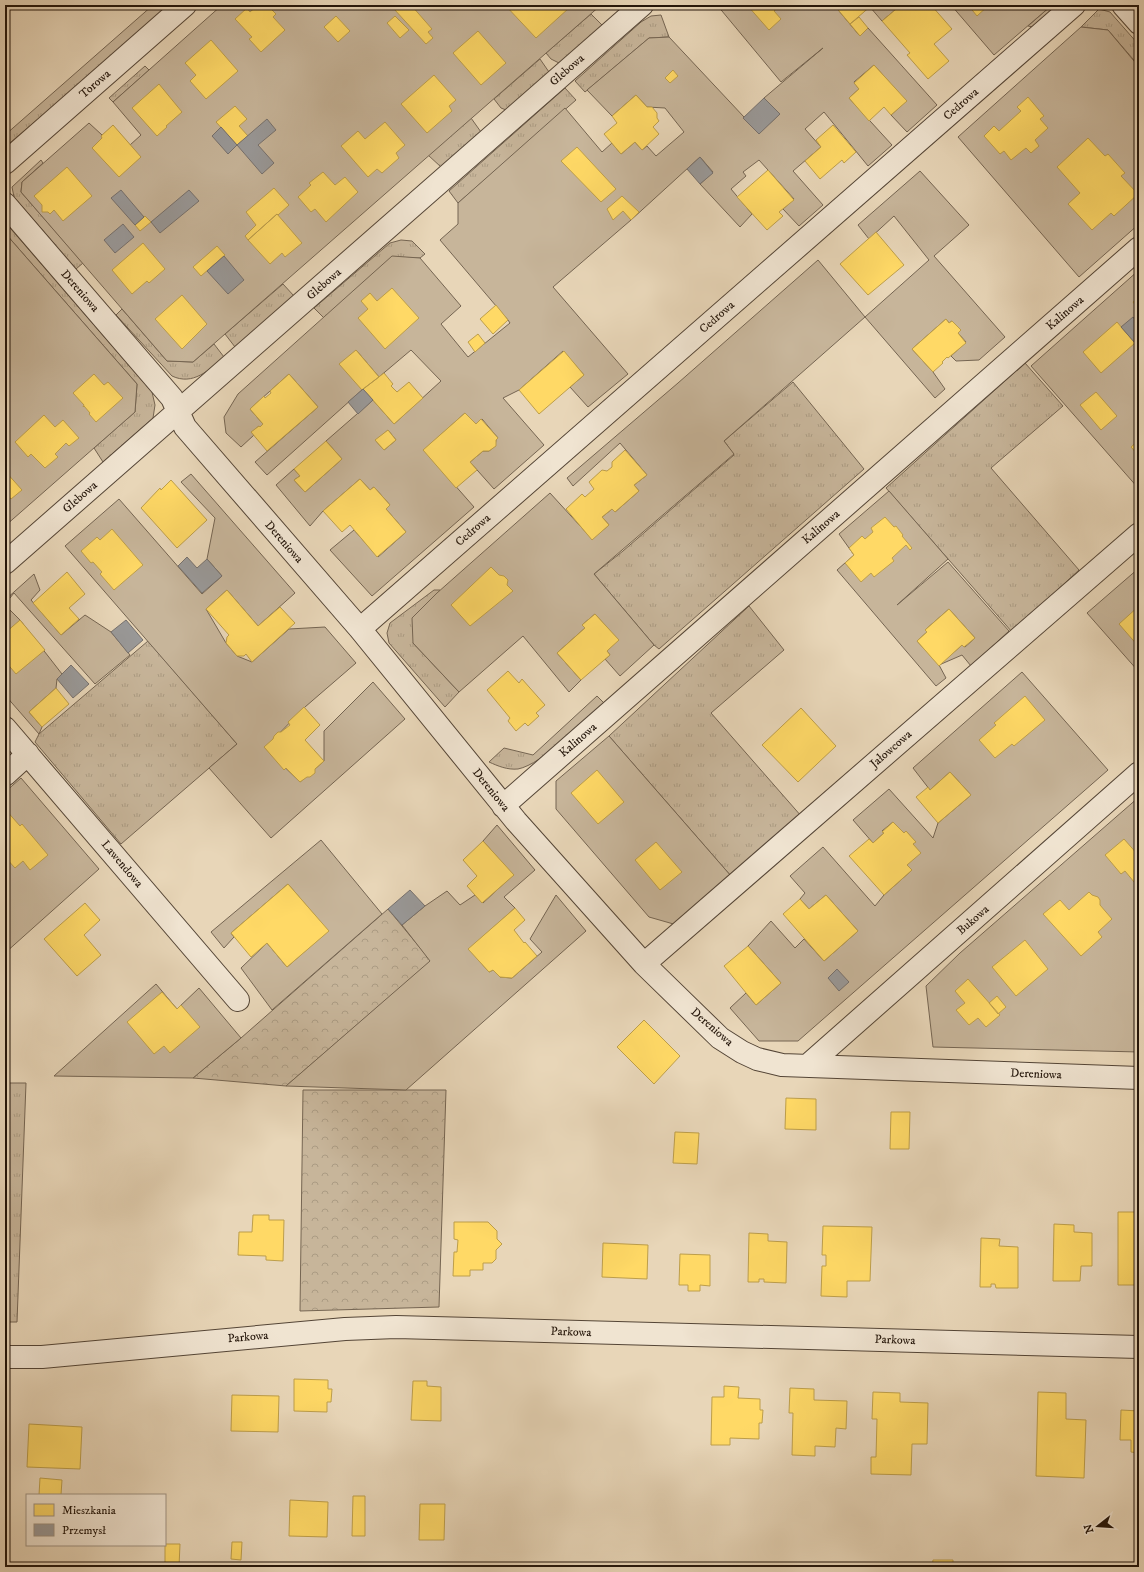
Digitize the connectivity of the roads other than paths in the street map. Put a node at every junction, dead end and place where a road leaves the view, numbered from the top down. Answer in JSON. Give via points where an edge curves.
{"nodes":[{"id":1,"x":185,"y":5,"type":"edge"},
{"id":2,"x":642,"y":5,"type":"edge"},
{"id":3,"x":1074,"y":5,"type":"edge"},
{"id":4,"x":1123,"y":5,"type":"edge"},
{"id":5,"x":1139,"y":23,"type":"edge"},
{"id":6,"x":5,"y":163,"type":"edge"},
{"id":7,"x":5,"y":204,"type":"edge"},
{"id":8,"x":1139,"y":248,"type":"edge"},
{"id":9,"x":177,"y":411,"type":"junction"},
{"id":10,"x":1139,"y":534,"type":"edge"},
{"id":11,"x":5,"y":563,"type":"edge"},
{"id":12,"x":360,"y":629,"type":"junction"},
{"id":13,"x":5,"y":728,"type":"edge"},
{"id":14,"x":28,"y":754,"type":"junction"},
{"id":15,"x":1139,"y":773,"type":"edge"},
{"id":16,"x":5,"y":775,"type":"edge"},
{"id":17,"x":503,"y":806,"type":"junction"},
{"id":18,"x":644,"y":964,"type":"junction"},
{"id":19,"x":238,"y":1000,"type":"dead end"},
{"id":20,"x":807,"y":1066,"type":"junction"},
{"id":21,"x":1139,"y":1078,"type":"edge"},
{"id":22,"x":1139,"y":1346,"type":"edge"},
{"id":23,"x":5,"y":1357,"type":"edge"}],
"edges":[{"from":1,"to":6,"type":"street","name":"Torowa"},
{"from":2,"to":9,"type":"street","name":"Glebowa"},
{"from":3,"to":12,"type":"street","name":"Cedrowa"},
{"from":4,"to":5,"type":"street"},
{"from":7,"to":9,"type":"street","name":"Dereniowa","via":[[172,398]]},
{"from":8,"to":17,"type":"street","name":"Kalinowa"},
{"from":9,"to":11,"type":"street","name":"Glebowa"},
{"from":9,"to":12,"type":"street","name":"Dereniowa","via":[[199,445]]},
{"from":10,"to":18,"type":"street","name":"Jałowcowa"},
{"from":12,"to":17,"type":"street","name":"Dereniowa"},
{"from":13,"to":14,"type":"street","name":"Lawendowa"},
{"from":14,"to":16,"type":"street"},
{"from":14,"to":19,"type":"street","name":"Lawendowa"},
{"from":15,"to":20,"type":"street","name":"Bukowa"},
{"from":17,"to":18,"type":"street","name":"Dereniowa"},
{"from":18,"to":20,"type":"street","name":"Dereniowa","via":[[720,1038],[742,1052],[782,1065]]},
{"from":20,"to":21,"type":"street","name":"Dereniowa"},
{"from":22,"to":23,"type":"street","name":"Parkowa","via":[[389,1327],[345,1328],[42,1357]]}]}
